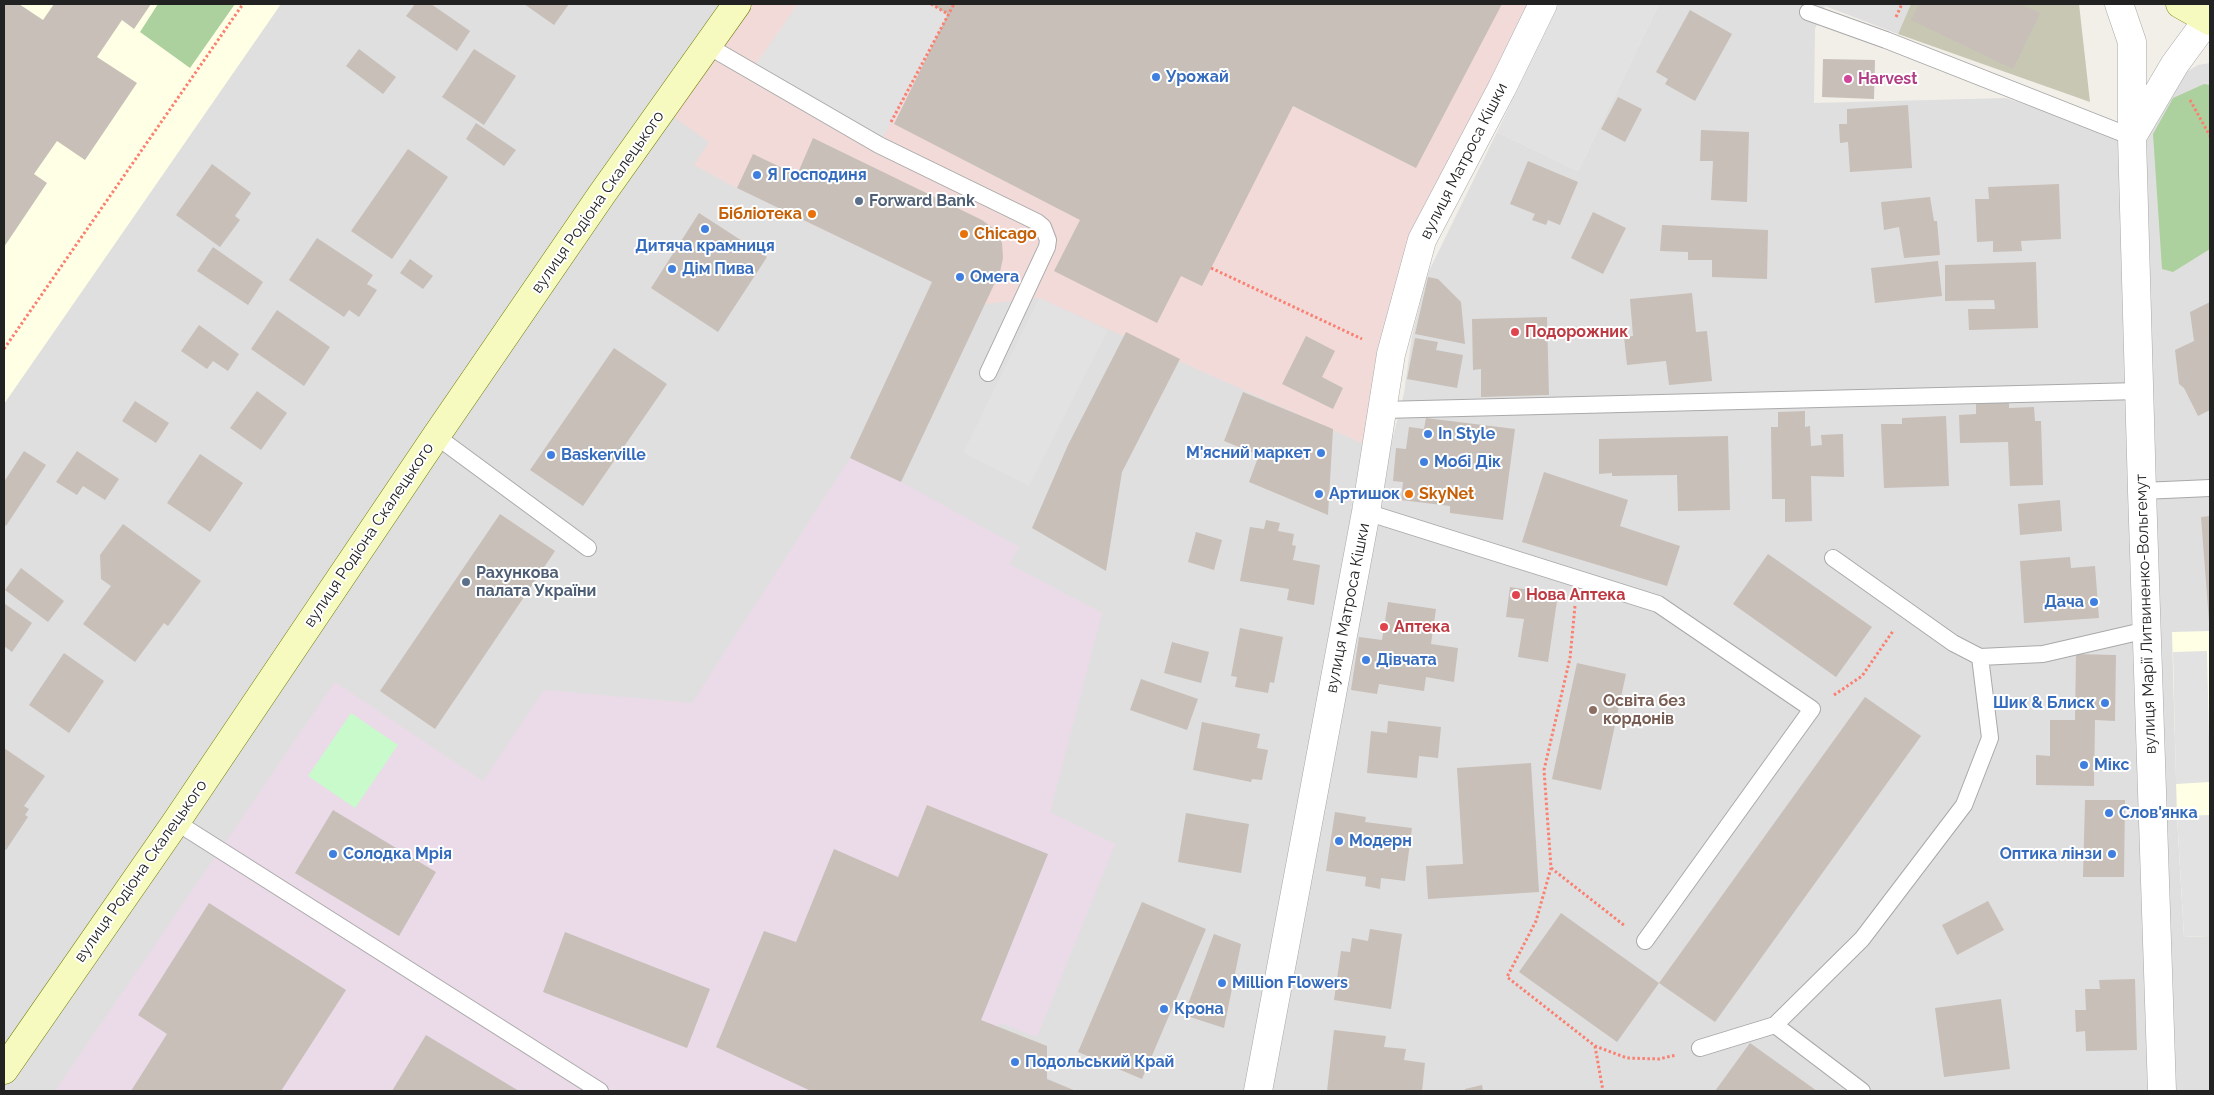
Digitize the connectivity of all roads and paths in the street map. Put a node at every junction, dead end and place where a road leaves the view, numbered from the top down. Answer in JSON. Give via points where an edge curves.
{"nodes":[{"id":1,"x":243,"y":4,"type":"edge"},
{"id":2,"x":737,"y":4,"type":"edge"},
{"id":3,"x":931,"y":4,"type":"edge"},
{"id":4,"x":954,"y":4,"type":"edge"},
{"id":5,"x":1543,"y":4,"type":"edge"},
{"id":6,"x":2119,"y":4,"type":"edge"},
{"id":7,"x":2180,"y":4,"type":"edge"},
{"id":8,"x":1808,"y":12,"type":"dead end"},
{"id":9,"x":948,"y":14,"type":"junction"},
{"id":10,"x":2209,"y":19,"type":"edge"},
{"id":11,"x":708,"y":46,"type":"junction"},
{"id":12,"x":2187,"y":96,"type":"dead end"},
{"id":13,"x":2210,"y":136,"type":"edge"},
{"id":14,"x":2132,"y":137,"type":"junction"},
{"id":15,"x":879,"y":145,"type":"junction"},
{"id":16,"x":1211,"y":268,"type":"dead end"},
{"id":17,"x":4,"y":349,"type":"edge"},
{"id":18,"x":1392,"y":354,"type":"junction"},
{"id":19,"x":988,"y":373,"type":"dead end"},
{"id":20,"x":2139,"y":391,"type":"junction"},
{"id":21,"x":1382,"y":410,"type":"junction"},
{"id":22,"x":436,"y":436,"type":"junction"},
{"id":23,"x":2210,"y":488,"type":"edge"},
{"id":24,"x":2142,"y":491,"type":"junction"},
{"id":25,"x":1366,"y":512,"type":"junction"},
{"id":26,"x":588,"y":548,"type":"dead end"},
{"id":27,"x":1833,"y":558,"type":"dead end"},
{"id":28,"x":1578,"y":579,"type":"junction"},
{"id":29,"x":1908,"y":611,"type":"junction"},
{"id":30,"x":2147,"y":630,"type":"junction"},
{"id":31,"x":1980,"y":657,"type":"junction"},
{"id":32,"x":1812,"y":709,"type":"junction"},
{"id":33,"x":176,"y":822,"type":"junction"},
{"id":34,"x":1551,"y":868,"type":"junction"},
{"id":35,"x":1645,"y":941,"type":"joint"},
{"id":36,"x":1775,"y":1025,"type":"junction"},
{"id":37,"x":1595,"y":1046,"type":"junction"},
{"id":38,"x":1700,"y":1048,"type":"joint"},
{"id":39,"x":4,"y":1070,"type":"edge"},
{"id":40,"x":600,"y":1091,"type":"edge"},
{"id":41,"x":1258,"y":1091,"type":"edge"},
{"id":42,"x":1603,"y":1091,"type":"edge"},
{"id":43,"x":1862,"y":1091,"type":"edge"},
{"id":44,"x":2161,"y":1091,"type":"edge"}],
"edges":[{"from":1,"to":17,"type":"path"},
{"from":2,"to":11,"type":"main road","name":"вулиця Родіона Скалецького"},
{"from":3,"to":9,"type":"path"},
{"from":4,"to":9,"type":"path"},
{"from":5,"to":18,"type":"street","name":"вулиця Матроса Кішки","via":[[1422,240]]},
{"from":6,"to":14,"type":"street","name":"вулиця Марії Литвиненко-Вольгемут","via":[[2132,42]]},
{"from":7,"to":10,"type":"main road"},
{"from":8,"to":14,"type":"lane"},
{"from":9,"to":15,"type":"path"},
{"from":10,"to":14,"type":"street","via":[[2175,64]]},
{"from":11,"to":15,"type":"lane"},
{"from":11,"to":22,"type":"main road","name":"вулиця Родіона Скалецького"},
{"from":12,"to":13,"type":"path"},
{"from":14,"to":20,"type":"street","name":"вулиця Марії Литвиненко-Вольгемут"},
{"from":15,"to":19,"type":"lane","via":[[1037,222],[1047,233],[1047,246]]},
{"from":16,"to":18,"type":"path"},
{"from":18,"to":21,"type":"street","name":"вулиця Матроса Кішки"},
{"from":20,"to":21,"type":"lane"},
{"from":20,"to":24,"type":"street","name":"вулиця Марії Литвиненко-Вольгемут"},
{"from":21,"to":25,"type":"street","name":"вулиця Матроса Кішки"},
{"from":22,"to":26,"type":"lane"},
{"from":22,"to":33,"type":"main road","name":"вулиця Родіона Скалецького"},
{"from":23,"to":24,"type":"lane"},
{"from":24,"to":30,"type":"street","name":"вулиця Марії Литвиненко-Вольгемут"},
{"from":25,"to":28,"type":"lane"},
{"from":25,"to":41,"type":"street","name":"вулиця Матроса Кішки"},
{"from":27,"to":29,"type":"lane"},
{"from":28,"to":32,"type":"lane","via":[[1658,604]]},
{"from":28,"to":34,"type":"path","via":[[1570,658],[1544,770]]},
{"from":29,"to":31,"type":"lane","via":[[1953,643]]},
{"from":29,"to":32,"type":"path","via":[[1862,676]]},
{"from":30,"to":31,"type":"lane","via":[[2044,654]]},
{"from":30,"to":44,"type":"street","name":"вулиця Марії Литвиненко-Вольгемут"},
{"from":31,"to":36,"type":"lane","via":[[1990,738],[1964,805],[1862,938]]},
{"from":32,"to":35,"type":"lane"},
{"from":33,"to":39,"type":"main road","name":"вулиця Родіона Скалецького"},
{"from":33,"to":40,"type":"lane"},
{"from":34,"to":35,"type":"path"},
{"from":34,"to":37,"type":"path","via":[[1536,921],[1507,977]]},
{"from":36,"to":38,"type":"lane"},
{"from":36,"to":43,"type":"lane"},
{"from":37,"to":38,"type":"path","via":[[1627,1058],[1658,1059]]},
{"from":37,"to":42,"type":"path"}]}
